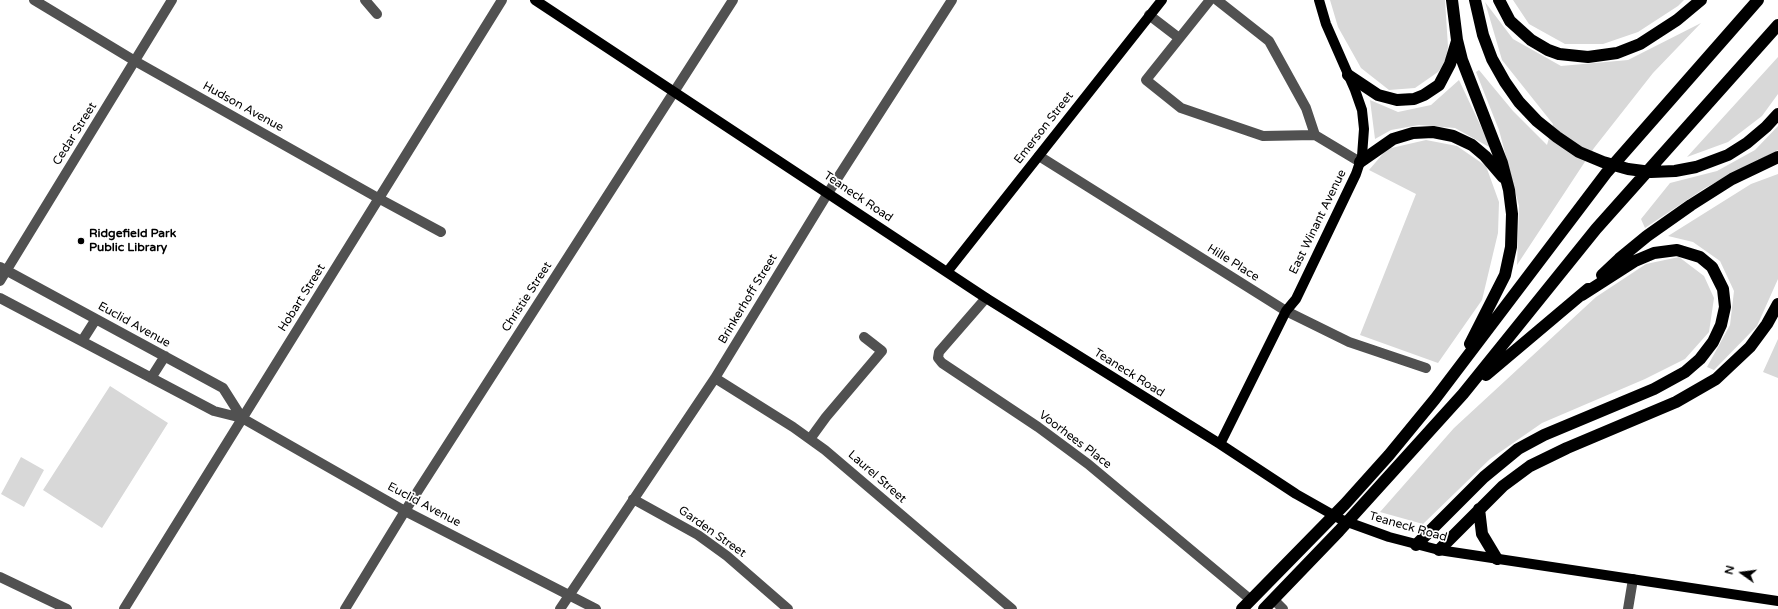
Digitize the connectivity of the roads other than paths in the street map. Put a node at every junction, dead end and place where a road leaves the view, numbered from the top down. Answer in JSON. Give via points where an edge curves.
{"nodes":[{"id":1,"x":34,"y":0,"type":"edge"},
{"id":2,"x":172,"y":0,"type":"edge"},
{"id":3,"x":365,"y":0,"type":"edge"},
{"id":4,"x":502,"y":0,"type":"edge"},
{"id":5,"x":535,"y":0,"type":"edge"},
{"id":6,"x":733,"y":0,"type":"edge"},
{"id":7,"x":952,"y":0,"type":"edge"},
{"id":8,"x":1162,"y":0,"type":"edge"},
{"id":9,"x":1210,"y":0,"type":"edge"},
{"id":10,"x":1217,"y":0,"type":"edge"},
{"id":11,"x":1315,"y":0,"type":"edge"},
{"id":12,"x":1319,"y":0,"type":"edge"},
{"id":13,"x":1452,"y":0,"type":"edge"},
{"id":14,"x":1475,"y":0,"type":"edge"},
{"id":15,"x":1499,"y":0,"type":"edge"},
{"id":16,"x":1701,"y":0,"type":"edge"},
{"id":17,"x":1758,"y":0,"type":"edge"},
{"id":18,"x":377,"y":14,"type":"dead end"},
{"id":19,"x":1149,"y":15,"type":"junction"},
{"id":20,"x":1326,"y":24,"type":"junction"},
{"id":21,"x":1778,"y":25,"type":"edge"},
{"id":22,"x":1179,"y":38,"type":"junction"},
{"id":23,"x":1457,"y":40,"type":"junction"},
{"id":24,"x":135,"y":61,"type":"junction"},
{"id":25,"x":1348,"y":75,"type":"junction"},
{"id":26,"x":674,"y":91,"type":"junction"},
{"id":27,"x":1778,"y":114,"type":"edge"},
{"id":28,"x":1315,"y":135,"type":"junction"},
{"id":29,"x":1039,"y":156,"type":"junction"},
{"id":30,"x":1778,"y":157,"type":"edge"},
{"id":31,"x":1360,"y":162,"type":"junction"},
{"id":32,"x":1507,"y":183,"type":"junction"},
{"id":33,"x":828,"y":193,"type":"junction"},
{"id":34,"x":378,"y":198,"type":"junction"},
{"id":35,"x":441,"y":232,"type":"dead end"},
{"id":36,"x":3,"y":269,"type":"edge"},
{"id":37,"x":947,"y":272,"type":"junction"},
{"id":38,"x":0,"y":281,"type":"edge"},
{"id":39,"x":1582,"y":295,"type":"junction"},
{"id":40,"x":0,"y":298,"type":"edge"},
{"id":41,"x":986,"y":298,"type":"junction"},
{"id":42,"x":1778,"y":304,"type":"edge"},
{"id":43,"x":1286,"y":311,"type":"junction"},
{"id":44,"x":96,"y":319,"type":"junction"},
{"id":45,"x":864,"y":337,"type":"dead end"},
{"id":46,"x":82,"y":341,"type":"junction"},
{"id":47,"x":165,"y":356,"type":"junction"},
{"id":48,"x":1426,"y":368,"type":"dead end"},
{"id":49,"x":1459,"y":368,"type":"junction"},
{"id":50,"x":151,"y":378,"type":"junction"},
{"id":51,"x":715,"y":378,"type":"junction"},
{"id":52,"x":1463,"y":394,"type":"junction"},
{"id":53,"x":242,"y":418,"type":"junction"},
{"id":54,"x":810,"y":439,"type":"junction"},
{"id":55,"x":1220,"y":444,"type":"junction"},
{"id":56,"x":634,"y":500,"type":"junction"},
{"id":57,"x":1479,"y":509,"type":"junction"},
{"id":58,"x":405,"y":511,"type":"junction"},
{"id":59,"x":1416,"y":545,"type":"junction"},
{"id":60,"x":1439,"y":550,"type":"junction"},
{"id":61,"x":1497,"y":559,"type":"junction"},
{"id":62,"x":0,"y":577,"type":"edge"},
{"id":63,"x":1633,"y":579,"type":"junction"},
{"id":64,"x":569,"y":595,"type":"junction"},
{"id":65,"x":1251,"y":600,"type":"junction"},
{"id":66,"x":1273,"y":600,"type":"junction"},
{"id":67,"x":1778,"y":601,"type":"edge"},
{"id":68,"x":67,"y":609,"type":"edge"},
{"id":69,"x":124,"y":609,"type":"edge"},
{"id":70,"x":345,"y":609,"type":"edge"},
{"id":71,"x":560,"y":609,"type":"edge"},
{"id":72,"x":596,"y":609,"type":"edge"},
{"id":73,"x":788,"y":609,"type":"edge"},
{"id":74,"x":1012,"y":609,"type":"edge"},
{"id":75,"x":1242,"y":609,"type":"edge"},
{"id":76,"x":1264,"y":609,"type":"edge"},
{"id":77,"x":1283,"y":609,"type":"edge"},
{"id":78,"x":1628,"y":609,"type":"edge"}],
"edges":[{"from":1,"to":24,"type":"street","name":"Hudson Avenue"},
{"from":2,"to":24,"type":"street","name":"Cedar Street"},
{"from":3,"to":18,"type":"street"},
{"from":4,"to":34,"type":"street","name":"Hobart Street"},
{"from":5,"to":26,"type":"main road","name":"Teaneck Road"},
{"from":6,"to":26,"type":"street","name":"Christie Street"},
{"from":7,"to":33,"type":"street","name":"Brinkerhoff Street"},
{"from":8,"to":19,"type":"main road","name":"Emerson Street"},
{"from":9,"to":22,"type":"street"},
{"from":10,"to":28,"type":"street","via":[[1269,41],[1306,108]]},
{"from":11,"to":20,"type":"main road"},
{"from":12,"to":20,"type":"main road","name":"East Winant Avenue"},
{"from":13,"to":23,"type":"highway"},
{"from":14,"to":27,"type":"highway","via":[[1492,60],[1528,112],[1547,130],[1579,152],[1603,162],[1640,171],[1669,171],[1696,167],[1728,155],[1756,136]]},
{"from":15,"to":16,"type":"highway","via":[[1510,21],[1531,40],[1559,54],[1588,58],[1617,53],[1640,44],[1677,20]]},
{"from":17,"to":49,"type":"highway","via":[[1607,172]]},
{"from":19,"to":22,"type":"street"},
{"from":19,"to":29,"type":"main road","name":"Emerson Street"},
{"from":20,"to":25,"type":"main road","name":"East Winant Avenue"},
{"from":21,"to":52,"type":"highway","via":[[1596,228]]},
{"from":22,"to":28,"type":"street","via":[[1146,80],[1181,108],[1264,136]]},
{"from":23,"to":25,"type":"highway","via":[[1442,81],[1432,90],[1414,99],[1397,100],[1378,95]]},
{"from":23,"to":32,"type":"highway"},
{"from":24,"to":34,"type":"street","name":"Hudson Avenue"},
{"from":24,"to":36,"type":"street","name":"Cedar Street"},
{"from":25,"to":31,"type":"main road","name":"East Winant Avenue","via":[[1364,119]]},
{"from":26,"to":33,"type":"main road","name":"Teaneck Road"},
{"from":26,"to":58,"type":"street","name":"Christie Street"},
{"from":28,"to":31,"type":"street"},
{"from":29,"to":37,"type":"main road","name":"Emerson Street"},
{"from":29,"to":43,"type":"street","name":"Hille Place"},
{"from":30,"to":39,"type":"highway","via":[[1732,179],[1676,215],[1619,259]]},
{"from":31,"to":32,"type":"highway","via":[[1393,139],[1413,133],[1439,132],[1472,145],[1488,159]]},
{"from":31,"to":43,"type":"main road","name":"East Winant Avenue","via":[[1296,299]]},
{"from":32,"to":49,"type":"highway","via":[[1512,230],[1507,268],[1502,284],[1481,320]]},
{"from":33,"to":37,"type":"main road","name":"Teaneck Road"},
{"from":33,"to":51,"type":"street","name":"Brinkerhoff Street"},
{"from":34,"to":35,"type":"street","name":"Hudson Avenue"},
{"from":34,"to":53,"type":"street","name":"Hobart Street"},
{"from":36,"to":38,"type":"street","name":"Cedar Street"},
{"from":36,"to":44,"type":"street","name":"Euclid Avenue"},
{"from":37,"to":41,"type":"main road","name":"Teaneck Road"},
{"from":39,"to":52,"type":"highway"},
{"from":39,"to":59,"type":"highway","via":[[1635,261],[1654,253],[1677,250],[1700,257],[1712,267],[1723,289],[1725,307],[1721,325],[1713,342],[1686,372],[1654,389],[1544,435],[1518,449],[1494,467]]},
{"from":40,"to":46,"type":"street","name":"Euclid Avenue"},
{"from":41,"to":55,"type":"main road","name":"Teaneck Road"},
{"from":41,"to":65,"type":"street","name":"Voorhees Place","via":[[939,352],[938,358],[942,364],[1038,427],[1088,464]]},
{"from":42,"to":57,"type":"highway","via":[[1750,348],[1716,379],[1676,402],[1541,460],[1508,482]]},
{"from":43,"to":48,"type":"street","name":"Hille Place","via":[[1349,342]]},
{"from":43,"to":55,"type":"main road","name":"East Winant Avenue"},
{"from":44,"to":46,"type":"street"},
{"from":44,"to":47,"type":"street","name":"Euclid Avenue"},
{"from":45,"to":54,"type":"street","via":[[882,351]]},
{"from":46,"to":50,"type":"street","name":"Euclid Avenue"},
{"from":47,"to":50,"type":"street"},
{"from":47,"to":53,"type":"street","name":"Euclid Avenue","via":[[223,388]]},
{"from":49,"to":65,"type":"highway","via":[[1345,504]]},
{"from":50,"to":53,"type":"street","name":"Euclid Avenue","via":[[214,411]]},
{"from":51,"to":54,"type":"street","name":"Laurel Street"},
{"from":51,"to":56,"type":"street","name":"Brinkerhoff Street"},
{"from":52,"to":66,"type":"highway","via":[[1359,510]]},
{"from":53,"to":58,"type":"street","name":"Euclid Avenue"},
{"from":53,"to":69,"type":"street","name":"Hobart Street"},
{"from":54,"to":74,"type":"street","name":"Laurel Street"},
{"from":55,"to":59,"type":"main road","name":"Teaneck Road","via":[[1296,494],[1342,520]]},
{"from":56,"to":64,"type":"street","name":"Brinkerhoff Street"},
{"from":56,"to":73,"type":"street","name":"Garden Street","via":[[709,543]]},
{"from":57,"to":60,"type":"highway"},
{"from":57,"to":61,"type":"highway","via":[[1482,534]]},
{"from":58,"to":64,"type":"street","name":"Euclid Avenue"},
{"from":58,"to":70,"type":"street","name":"Christie Street"},
{"from":59,"to":60,"type":"main road","name":"Teaneck Road"},
{"from":60,"to":61,"type":"main road","name":"Teaneck Road"},
{"from":61,"to":63,"type":"main road","name":"Teaneck Road"},
{"from":62,"to":68,"type":"street"},
{"from":63,"to":67,"type":"main road","name":"Teaneck Road"},
{"from":63,"to":78,"type":"street"},
{"from":64,"to":71,"type":"street","name":"Brinkerhoff Street"},
{"from":64,"to":72,"type":"street","name":"Euclid Avenue"},
{"from":65,"to":75,"type":"highway"},
{"from":66,"to":76,"type":"highway"},
{"from":66,"to":77,"type":"street"}]}
